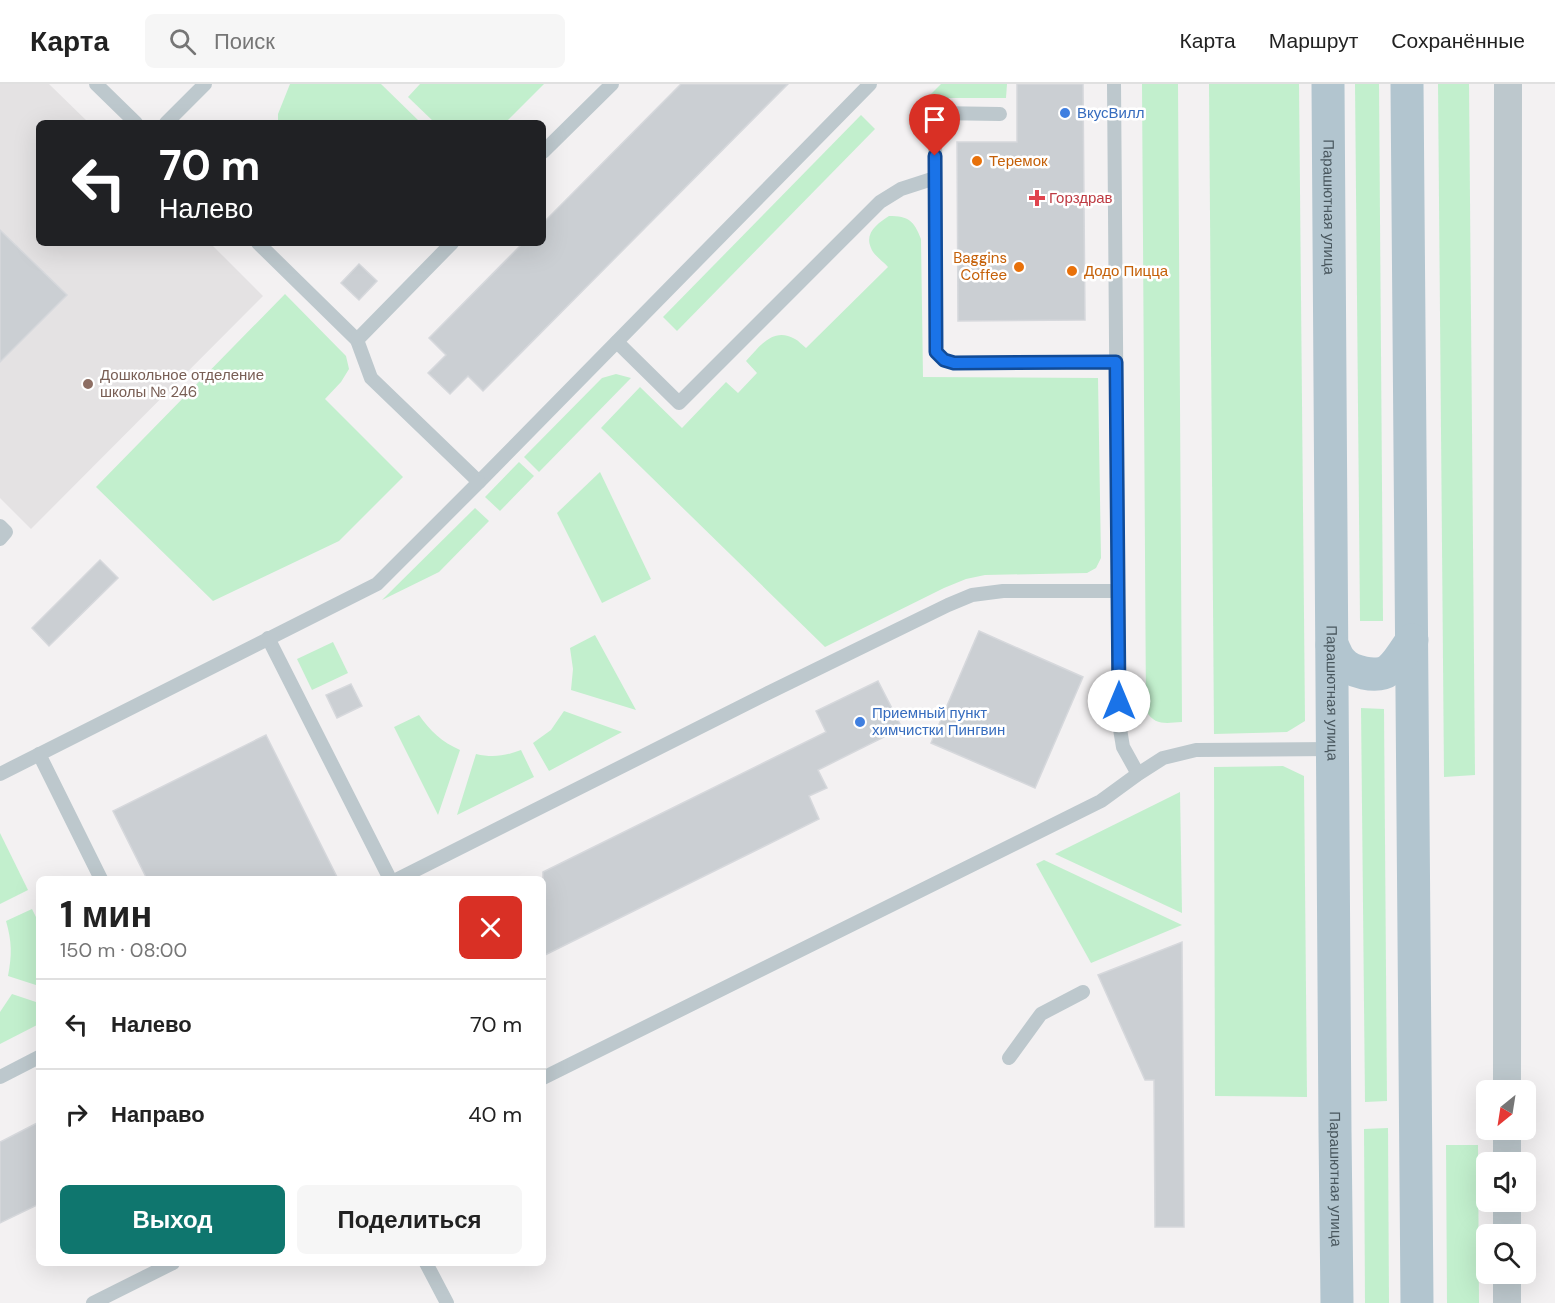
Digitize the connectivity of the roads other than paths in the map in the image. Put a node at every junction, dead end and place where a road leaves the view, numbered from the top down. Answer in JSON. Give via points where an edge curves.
{"nodes":[{"id":1,"x":96,"y":84,"type":"edge"},
{"id":2,"x":205,"y":84,"type":"edge"},
{"id":3,"x":612,"y":84,"type":"edge"},
{"id":4,"x":870,"y":84,"type":"edge"},
{"id":5,"x":1114,"y":84,"type":"edge"},
{"id":6,"x":1328,"y":84,"type":"edge"},
{"id":7,"x":1407,"y":84,"type":"edge"},
{"id":8,"x":1508,"y":84,"type":"edge"},
{"id":9,"x":1000,"y":114,"type":"dead end"},
{"id":10,"x":133,"y":120,"type":"edge"},
{"id":11,"x":169,"y":120,"type":"edge"},
{"id":12,"x":546,"y":149,"type":"edge"},
{"id":13,"x":935,"y":177,"type":"junction"},
{"id":14,"x":261,"y":246,"type":"edge"},
{"id":15,"x":449,"y":246,"type":"edge"},
{"id":16,"x":357,"y":340,"type":"junction"},
{"id":17,"x":617,"y":342,"type":"junction"},
{"id":18,"x":1116,"y":362,"type":"junction"},
{"id":19,"x":479,"y":482,"type":"junction"},
{"id":20,"x":0,"y":526,"type":"edge"},
{"id":21,"x":0,"y":539,"type":"edge"},
{"id":22,"x":1118,"y":591,"type":"junction"},
{"id":23,"x":267,"y":638,"type":"junction"},
{"id":24,"x":1412,"y":640,"type":"junction"},
{"id":25,"x":1332,"y":645,"type":"junction"},
{"id":26,"x":1332,"y":749,"type":"junction"},
{"id":27,"x":39,"y":754,"type":"junction"},
{"id":28,"x":0,"y":774,"type":"edge"},
{"id":29,"x":1138,"y":774,"type":"junction"},
{"id":30,"x":100,"y":876,"type":"edge"},
{"id":31,"x":388,"y":876,"type":"edge"},
{"id":32,"x":404,"y":876,"type":"edge"},
{"id":33,"x":1083,"y":992,"type":"dead end"},
{"id":34,"x":36,"y":1059,"type":"edge"},
{"id":35,"x":1009,"y":1059,"type":"dead end"},
{"id":36,"x":0,"y":1077,"type":"edge"},
{"id":37,"x":546,"y":1077,"type":"edge"},
{"id":38,"x":1507,"y":1080,"type":"edge"},
{"id":39,"x":167,"y":1266,"type":"edge"},
{"id":40,"x":428,"y":1266,"type":"edge"},
{"id":41,"x":1507,"y":1284,"type":"edge"},
{"id":42,"x":93,"y":1303,"type":"edge"},
{"id":43,"x":447,"y":1303,"type":"edge"},
{"id":44,"x":1337,"y":1303,"type":"edge"},
{"id":45,"x":1417,"y":1303,"type":"edge"},
{"id":46,"x":1507,"y":1303,"type":"edge"}],
"edges":[{"from":1,"to":10,"type":"lane"},
{"from":2,"to":11,"type":"lane"},
{"from":3,"to":12,"type":"lane"},
{"from":4,"to":17,"type":"lane"},
{"from":5,"to":18,"type":"lane"},
{"from":6,"to":25,"type":"main road","name":"Парашютная улица"},
{"from":7,"to":24,"type":"main road"},
{"from":8,"to":38,"type":"street"},
{"from":9,"to":13,"type":"lane","via":[[935,113]]},
{"from":13,"to":17,"type":"lane","via":[[901,189],[880,202],[679,403]]},
{"from":13,"to":18,"type":"lane","via":[[936,352],[954,363]]},
{"from":14,"to":16,"type":"lane"},
{"from":15,"to":16,"type":"lane"},
{"from":16,"to":19,"type":"lane","via":[[371,378]]},
{"from":17,"to":19,"type":"lane"},
{"from":18,"to":22,"type":"lane"},
{"from":19,"to":23,"type":"lane","via":[[377,584]]},
{"from":20,"to":21,"type":"lane","via":[[6,532]]},
{"from":22,"to":29,"type":"lane","via":[[1119,723],[1123,747]]},
{"from":22,"to":32,"type":"lane","via":[[1003,591],[972,595]]},
{"from":23,"to":27,"type":"lane"},
{"from":23,"to":31,"type":"lane"},
{"from":24,"to":25,"type":"main road","via":[[1387,672],[1371,674],[1355,671],[1341,661]]},
{"from":24,"to":45,"type":"main road"},
{"from":25,"to":26,"type":"main road","name":"Парашютная улица"},
{"from":26,"to":29,"type":"lane","via":[[1196,750],[1163,758]]},
{"from":26,"to":44,"type":"main road","name":"Парашютная улица"},
{"from":27,"to":28,"type":"lane"},
{"from":27,"to":30,"type":"lane"},
{"from":29,"to":37,"type":"lane","via":[[1101,801]]},
{"from":33,"to":35,"type":"lane","via":[[1041,1014]]},
{"from":34,"to":36,"type":"lane"},
{"from":39,"to":42,"type":"lane"},
{"from":40,"to":43,"type":"lane"},
{"from":41,"to":46,"type":"street"}]}
